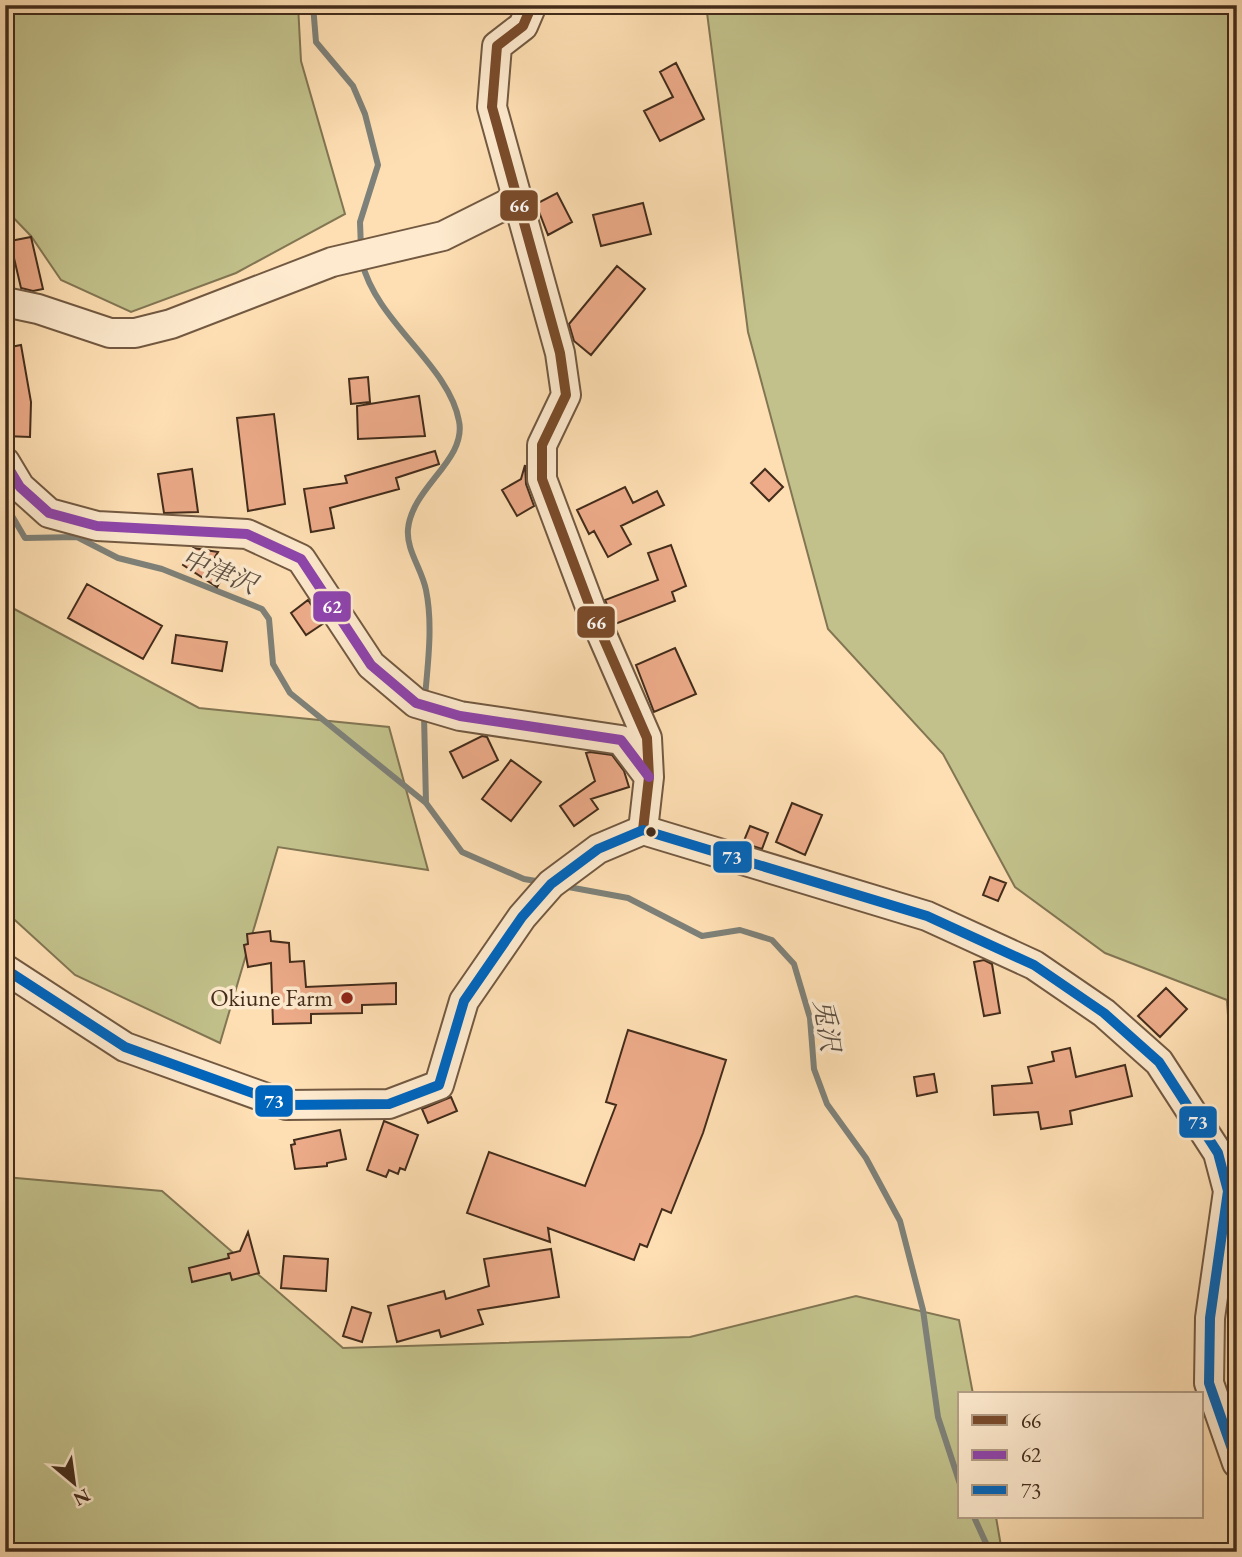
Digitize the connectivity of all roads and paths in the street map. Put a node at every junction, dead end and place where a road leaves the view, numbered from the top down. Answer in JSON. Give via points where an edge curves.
{"nodes":[{"id":1,"x":532,"y":5,"type":"edge"},
{"id":2,"x":515,"y":200,"type":"junction"},
{"id":3,"x":5,"y":302,"type":"edge"},
{"id":4,"x":5,"y":463,"type":"edge"},
{"id":5,"x":649,"y":778,"type":"junction"},
{"id":6,"x":643,"y":830,"type":"junction"},
{"id":7,"x":5,"y":969,"type":"edge"},
{"id":8,"x":1237,"y":1463,"type":"edge"}],
"edges":[{"from":1,"to":2,"type":"street","via":[[523,26],[497,46],[492,107]]},
{"from":2,"to":3,"type":"street","via":[[443,236],[332,262],[171,324],[135,333],[110,333]]},
{"from":2,"to":5,"type":"street","via":[[559,353],[566,395],[542,445],[542,479],[592,612],[647,738]]},
{"from":4,"to":5,"type":"street","via":[[20,487],[49,513],[97,526],[247,534],[301,559],[371,664],[415,703],[460,716],[621,740]]},
{"from":5,"to":6,"type":"street"},
{"from":6,"to":7,"type":"street","via":[[598,849],[551,884],[490,959],[464,1001],[439,1085],[389,1104],[285,1105],[125,1046]]},
{"from":6,"to":8,"type":"street","via":[[927,916],[1034,965],[1104,1013],[1159,1062],[1218,1153],[1227,1191],[1210,1318],[1209,1383]]}]}
